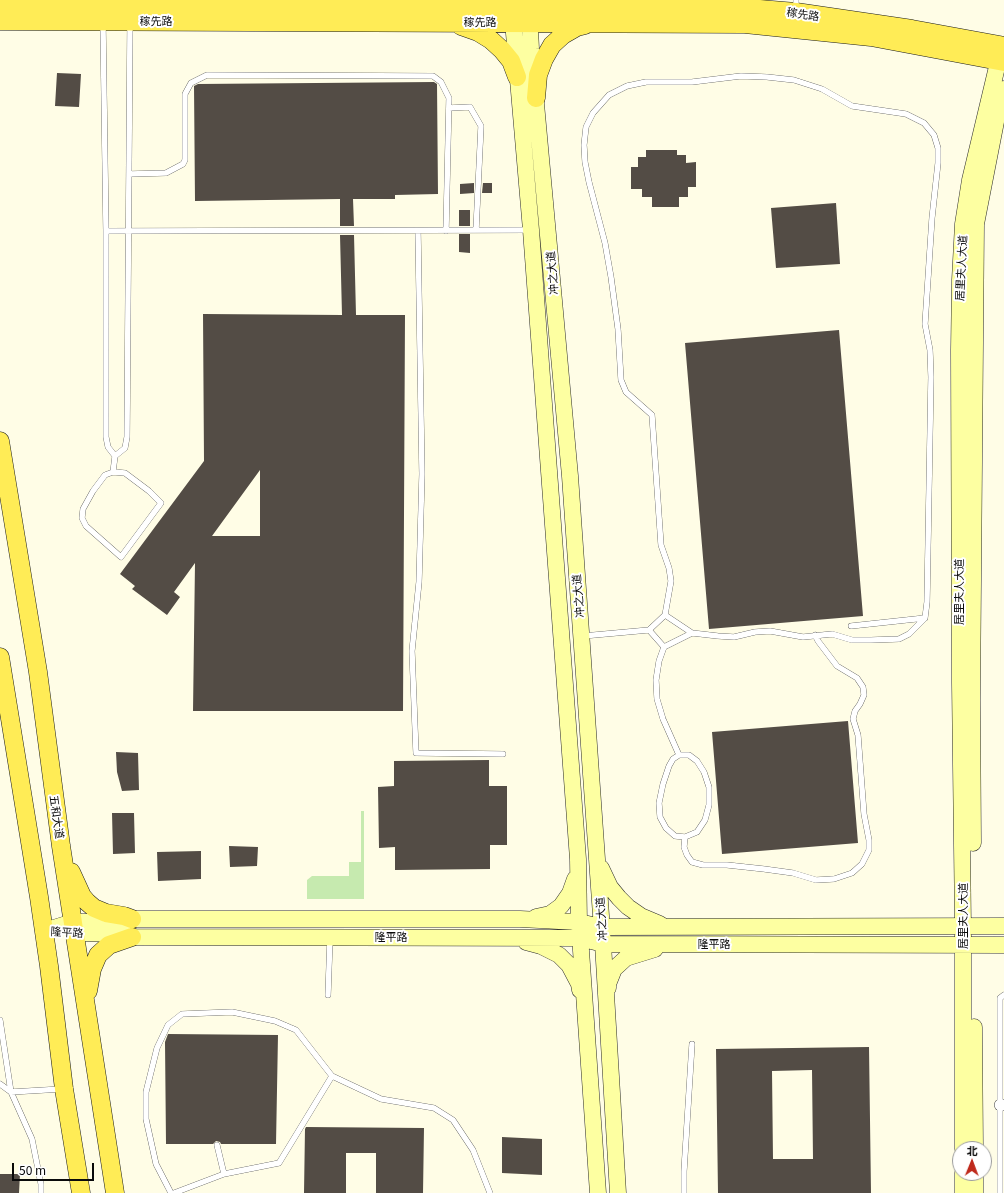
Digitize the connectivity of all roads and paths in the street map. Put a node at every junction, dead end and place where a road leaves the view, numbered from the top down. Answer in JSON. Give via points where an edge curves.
{"nodes":[{"id":1,"x":470,"y":0,"type":"edge"},
{"id":2,"x":581,"y":0,"type":"edge"},
{"id":3,"x":343,"y":3,"type":"edge"},
{"id":4,"x":609,"y":6,"type":"junction"},
{"id":5,"x":796,"y":6,"type":"edge"},
{"id":6,"x":0,"y":7,"type":"edge"},
{"id":7,"x":135,"y":9,"type":"edge"},
{"id":8,"x":520,"y":10,"type":"edge"},
{"id":9,"x":447,"y":14,"type":"junction"},
{"id":10,"x":0,"y":21,"type":"edge"},
{"id":11,"x":103,"y":22,"type":"junction"},
{"id":12,"x":597,"y":23,"type":"junction"},
{"id":13,"x":1002,"y":51,"type":"edge"},
{"id":14,"x":517,"y":77,"type":"junction"},
{"id":15,"x":1004,"y":89,"type":"edge"},
{"id":16,"x":536,"y":98,"type":"junction"},
{"id":17,"x":449,"y":108,"type":"junction"},
{"id":18,"x":129,"y":174,"type":"junction"},
{"id":19,"x":476,"y":230,"type":"junction"},
{"id":20,"x":531,"y":230,"type":"junction"},
{"id":21,"x":106,"y":231,"type":"junction"},
{"id":22,"x":129,"y":231,"type":"junction"},
{"id":23,"x":418,"y":231,"type":"junction"},
{"id":24,"x":446,"y":231,"type":"junction"},
{"id":25,"x":0,"y":441,"type":"edge"},
{"id":26,"x":115,"y":456,"type":"junction"},
{"id":27,"x":113,"y":472,"type":"junction"},
{"id":28,"x":665,"y":615,"type":"junction"},
{"id":29,"x":925,"y":618,"type":"junction"},
{"id":30,"x":851,"y":626,"type":"dead end"},
{"id":31,"x":648,"y":630,"type":"junction"},
{"id":32,"x":692,"y":633,"type":"junction"},
{"id":33,"x":815,"y":635,"type":"junction"},
{"id":34,"x":582,"y":636,"type":"junction"},
{"id":35,"x":664,"y":647,"type":"junction"},
{"id":36,"x":0,"y":657,"type":"edge"},
{"id":37,"x":3,"y":691,"type":"edge"},
{"id":38,"x":503,"y":754,"type":"dead end"},
{"id":39,"x":679,"y":755,"type":"junction"},
{"id":40,"x":685,"y":837,"type":"junction"},
{"id":41,"x":61,"y":846,"type":"junction"},
{"id":42,"x":578,"y":859,"type":"junction"},
{"id":43,"x":597,"y":859,"type":"junction"},
{"id":44,"x":520,"y":919,"type":"junction"},
{"id":45,"x":578,"y":922,"type":"junction"},
{"id":46,"x":968,"y":926,"type":"junction"},
{"id":47,"x":1004,"y":926,"type":"edge"},
{"id":48,"x":602,"y":927,"type":"junction"},
{"id":49,"x":665,"y":927,"type":"junction"},
{"id":50,"x":74,"y":928,"type":"junction"},
{"id":51,"x":132,"y":928,"type":"junction"},
{"id":52,"x":44,"y":931,"type":"junction"},
{"id":53,"x":330,"y":937,"type":"junction"},
{"id":54,"x":506,"y":937,"type":"junction"},
{"id":55,"x":580,"y":938,"type":"junction"},
{"id":56,"x":603,"y":944,"type":"junction"},
{"id":57,"x":673,"y":944,"type":"junction"},
{"id":58,"x":968,"y":945,"type":"junction"},
{"id":59,"x":1004,"y":945,"type":"edge"},
{"id":60,"x":328,"y":995,"type":"dead end"},
{"id":61,"x":1004,"y":995,"type":"edge"},
{"id":62,"x":87,"y":1009,"type":"junction"},
{"id":63,"x":607,"y":1011,"type":"junction"},
{"id":64,"x":586,"y":1015,"type":"junction"},
{"id":65,"x":0,"y":1020,"type":"edge"},
{"id":66,"x":692,"y":1044,"type":"dead end"},
{"id":67,"x":332,"y":1076,"type":"junction"},
{"id":68,"x":0,"y":1084,"type":"edge"},
{"id":69,"x":64,"y":1089,"type":"junction"},
{"id":70,"x":11,"y":1092,"type":"junction"},
{"id":71,"x":1002,"y":1105,"type":"edge"},
{"id":72,"x":963,"y":1141,"type":"edge"},
{"id":73,"x":975,"y":1141,"type":"edge"},
{"id":74,"x":217,"y":1145,"type":"dead end"},
{"id":75,"x":224,"y":1174,"type":"junction"},
{"id":76,"x":963,"y":1181,"type":"edge"},
{"id":77,"x":975,"y":1181,"type":"edge"},
{"id":78,"x":41,"y":1193,"type":"edge"},
{"id":79,"x":81,"y":1193,"type":"edge"},
{"id":80,"x":115,"y":1193,"type":"edge"},
{"id":81,"x":172,"y":1193,"type":"edge"},
{"id":82,"x":490,"y":1193,"type":"edge"},
{"id":83,"x":598,"y":1193,"type":"edge"},
{"id":84,"x":618,"y":1193,"type":"edge"},
{"id":85,"x":684,"y":1193,"type":"edge"},
{"id":86,"x":963,"y":1193,"type":"edge"},
{"id":87,"x":975,"y":1193,"type":"edge"},
{"id":88,"x":1000,"y":1193,"type":"edge"}],
"edges":[{"from":1,"to":9,"type":"main road"},
{"from":2,"to":4,"type":"main road"},
{"from":3,"to":7,"type":"main road","name":"稼先路"},
{"from":3,"to":9,"type":"main road","name":"稼先路"},
{"from":4,"to":5,"type":"main road","name":"稼先路"},
{"from":4,"to":8,"type":"main road","name":"稼先路"},
{"from":5,"to":13,"type":"main road","name":"稼先路","via":[[912,29]]},
{"from":6,"to":7,"type":"main road","name":"稼先路"},
{"from":7,"to":9,"type":"main road","name":"稼先路"},
{"from":7,"to":11,"type":"main road","name":"稼先路"},
{"from":7,"to":18,"type":"lane"},
{"from":8,"to":9,"type":"main road","name":"稼先路"},
{"from":8,"to":12,"type":"main road","name":"稼先路"},
{"from":8,"to":14,"type":"main road","name":"冲之大道"},
{"from":8,"to":16,"type":"main road","name":"冲之大道"},
{"from":9,"to":14,"type":"main road","via":[[491,40],[511,62]]},
{"from":10,"to":11,"type":"main road","name":"稼先路"},
{"from":11,"to":21,"type":"lane"},
{"from":12,"to":13,"type":"main road","name":"稼先路","via":[[745,24]]},
{"from":12,"to":16,"type":"main road","via":[[577,27],[552,45],[538,75]]},
{"from":13,"to":46,"type":"main road","name":"居里夫人大道","via":[[970,180],[963,224],[960,280],[960,676]]},
{"from":14,"to":20,"type":"main road","name":"冲之大道"},
{"from":15,"to":46,"type":"main road","name":"居里夫人大道","via":[[976,224]]},
{"from":16,"to":34,"type":"main road","name":"冲之大道"},
{"from":17,"to":18,"type":"lane","via":[[449,98],[441,82],[433,76],[207,75],[190,83],[185,94],[183,164],[166,173]]},
{"from":17,"to":19,"type":"lane","via":[[470,107],[481,126]]},
{"from":17,"to":24,"type":"lane"},
{"from":18,"to":22,"type":"lane"},
{"from":19,"to":20,"type":"lane"},
{"from":19,"to":24,"type":"lane"},
{"from":20,"to":42,"type":"main road","name":"冲之大道"},
{"from":21,"to":22,"type":"lane"},
{"from":21,"to":26,"type":"lane","via":[[106,437],[108,447]]},
{"from":22,"to":23,"type":"lane"},
{"from":22,"to":26,"type":"lane","via":[[127,437],[125,448]]},
{"from":23,"to":24,"type":"lane"},
{"from":23,"to":38,"type":"lane","via":[[422,474],[419,582],[412,651],[416,753]]},
{"from":25,"to":41,"type":"main road","name":"五和大道","via":[[38,672]]},
{"from":26,"to":27,"type":"lane"},
{"from":27,"to":27,"type":"lane","via":[[125,473],[162,503],[121,557],[86,526],[82,518],[83,509],[93,491],[105,475]]},
{"from":28,"to":29,"type":"lane","via":[[671,578],[661,545],[652,415],[626,392],[621,380],[612,277],[585,162],[586,127],[593,113],[609,95],[627,86],[646,82],[692,82],[741,76],[794,80],[822,89],[852,106],[906,114],[924,123],[934,135],[938,148],[938,163],[926,324],[931,377]]},
{"from":28,"to":31,"type":"lane"},
{"from":28,"to":32,"type":"lane"},
{"from":29,"to":30,"type":"lane"},
{"from":29,"to":33,"type":"lane","via":[[909,634],[899,638],[852,640],[832,634]]},
{"from":31,"to":34,"type":"lane"},
{"from":31,"to":35,"type":"lane"},
{"from":32,"to":33,"type":"lane","via":[[734,637],[770,631],[803,637]]},
{"from":32,"to":35,"type":"lane"},
{"from":33,"to":40,"type":"lane","via":[[837,666],[857,678],[863,687],[864,695],[853,719],[858,735],[864,814],[869,840],[869,850],[862,864],[852,873],[834,879],[816,880],[793,873],[764,869],[703,865],[692,862],[687,855],[684,847]]},
{"from":34,"to":43,"type":"main road","name":"冲之大道"},
{"from":35,"to":39,"type":"lane","via":[[656,680],[657,699]]},
{"from":36,"to":37,"type":"main road"},
{"from":37,"to":52,"type":"main road"},
{"from":39,"to":40,"type":"lane","via":[[669,766],[663,784],[659,803],[660,817],[666,828],[675,836]]},
{"from":39,"to":40,"type":"lane","via":[[689,755],[697,761],[709,787],[709,804],[705,820],[697,832]]},
{"from":41,"to":50,"type":"main road","name":"五和大道"},
{"from":41,"to":51,"type":"main road","via":[[74,879],[87,902],[100,911],[124,916]]},
{"from":42,"to":44,"type":"main road","via":[[574,884],[561,906],[550,914]]},
{"from":42,"to":45,"type":"main road","name":"冲之大道"},
{"from":43,"to":48,"type":"main road","name":"冲之大道"},
{"from":43,"to":49,"type":"main road","via":[[610,887],[628,907]]},
{"from":44,"to":45,"type":"main road","name":"隆平路"},
{"from":44,"to":51,"type":"main road","name":"隆平路"},
{"from":45,"to":48,"type":"main road","name":"隆平路"},
{"from":45,"to":55,"type":"main road","name":"冲之大道"},
{"from":46,"to":47,"type":"main road","name":"隆平路"},
{"from":46,"to":49,"type":"main road","name":"隆平路"},
{"from":46,"to":58,"type":"main road","name":"居里夫人大道"},
{"from":48,"to":49,"type":"main road","name":"隆平路"},
{"from":48,"to":56,"type":"main road","name":"冲之大道"},
{"from":50,"to":51,"type":"main road","name":"隆平路","via":[[124,934]]},
{"from":50,"to":52,"type":"main road","name":"隆平路"},
{"from":50,"to":62,"type":"main road","name":"五和大道"},
{"from":51,"to":53,"type":"main road","name":"隆平路"},
{"from":51,"to":62,"type":"main road","via":[[98,955],[90,978]]},
{"from":52,"to":69,"type":"main road"},
{"from":53,"to":54,"type":"main road","name":"隆平路"},
{"from":53,"to":60,"type":"lane"},
{"from":54,"to":55,"type":"main road","name":"隆平路"},
{"from":54,"to":64,"type":"main road","via":[[542,946],[560,955],[569,965],[579,984]]},
{"from":55,"to":56,"type":"main road","name":"隆平路"},
{"from":55,"to":64,"type":"main road","name":"冲之大道"},
{"from":56,"to":57,"type":"main road","name":"隆平路"},
{"from":56,"to":63,"type":"main road","name":"冲之大道"},
{"from":57,"to":58,"type":"main road","name":"隆平路"},
{"from":57,"to":63,"type":"main road","via":[[626,958],[614,969],[608,984]]},
{"from":58,"to":59,"type":"main road","name":"隆平路"},
{"from":58,"to":72,"type":"main road","name":"居里夫人大道"},
{"from":58,"to":73,"type":"main road","name":"居里夫人大道"},
{"from":61,"to":71,"type":"lane","via":[[1000,998]]},
{"from":62,"to":80,"type":"main road","name":"五和大道"},
{"from":63,"to":84,"type":"main road","name":"冲之大道"},
{"from":64,"to":83,"type":"main road","name":"冲之大道"},
{"from":65,"to":70,"type":"lane"},
{"from":66,"to":85,"type":"lane"},
{"from":67,"to":75,"type":"lane","via":[[279,1162]]},
{"from":67,"to":81,"type":"lane","via":[[296,1030],[275,1021],[232,1012],[182,1014],[168,1025],[156,1048],[146,1092],[146,1119],[156,1164]]},
{"from":67,"to":82,"type":"lane","via":[[381,1099],[434,1108],[453,1120],[473,1150]]},
{"from":68,"to":70,"type":"lane"},
{"from":69,"to":70,"type":"lane"},
{"from":69,"to":79,"type":"main road"},
{"from":70,"to":78,"type":"lane","via":[[32,1139]]},
{"from":71,"to":88,"type":"lane"},
{"from":74,"to":75,"type":"lane"},
{"from":75,"to":81,"type":"lane"},
{"from":76,"to":86,"type":"main road"},
{"from":77,"to":87,"type":"main road"}]}
